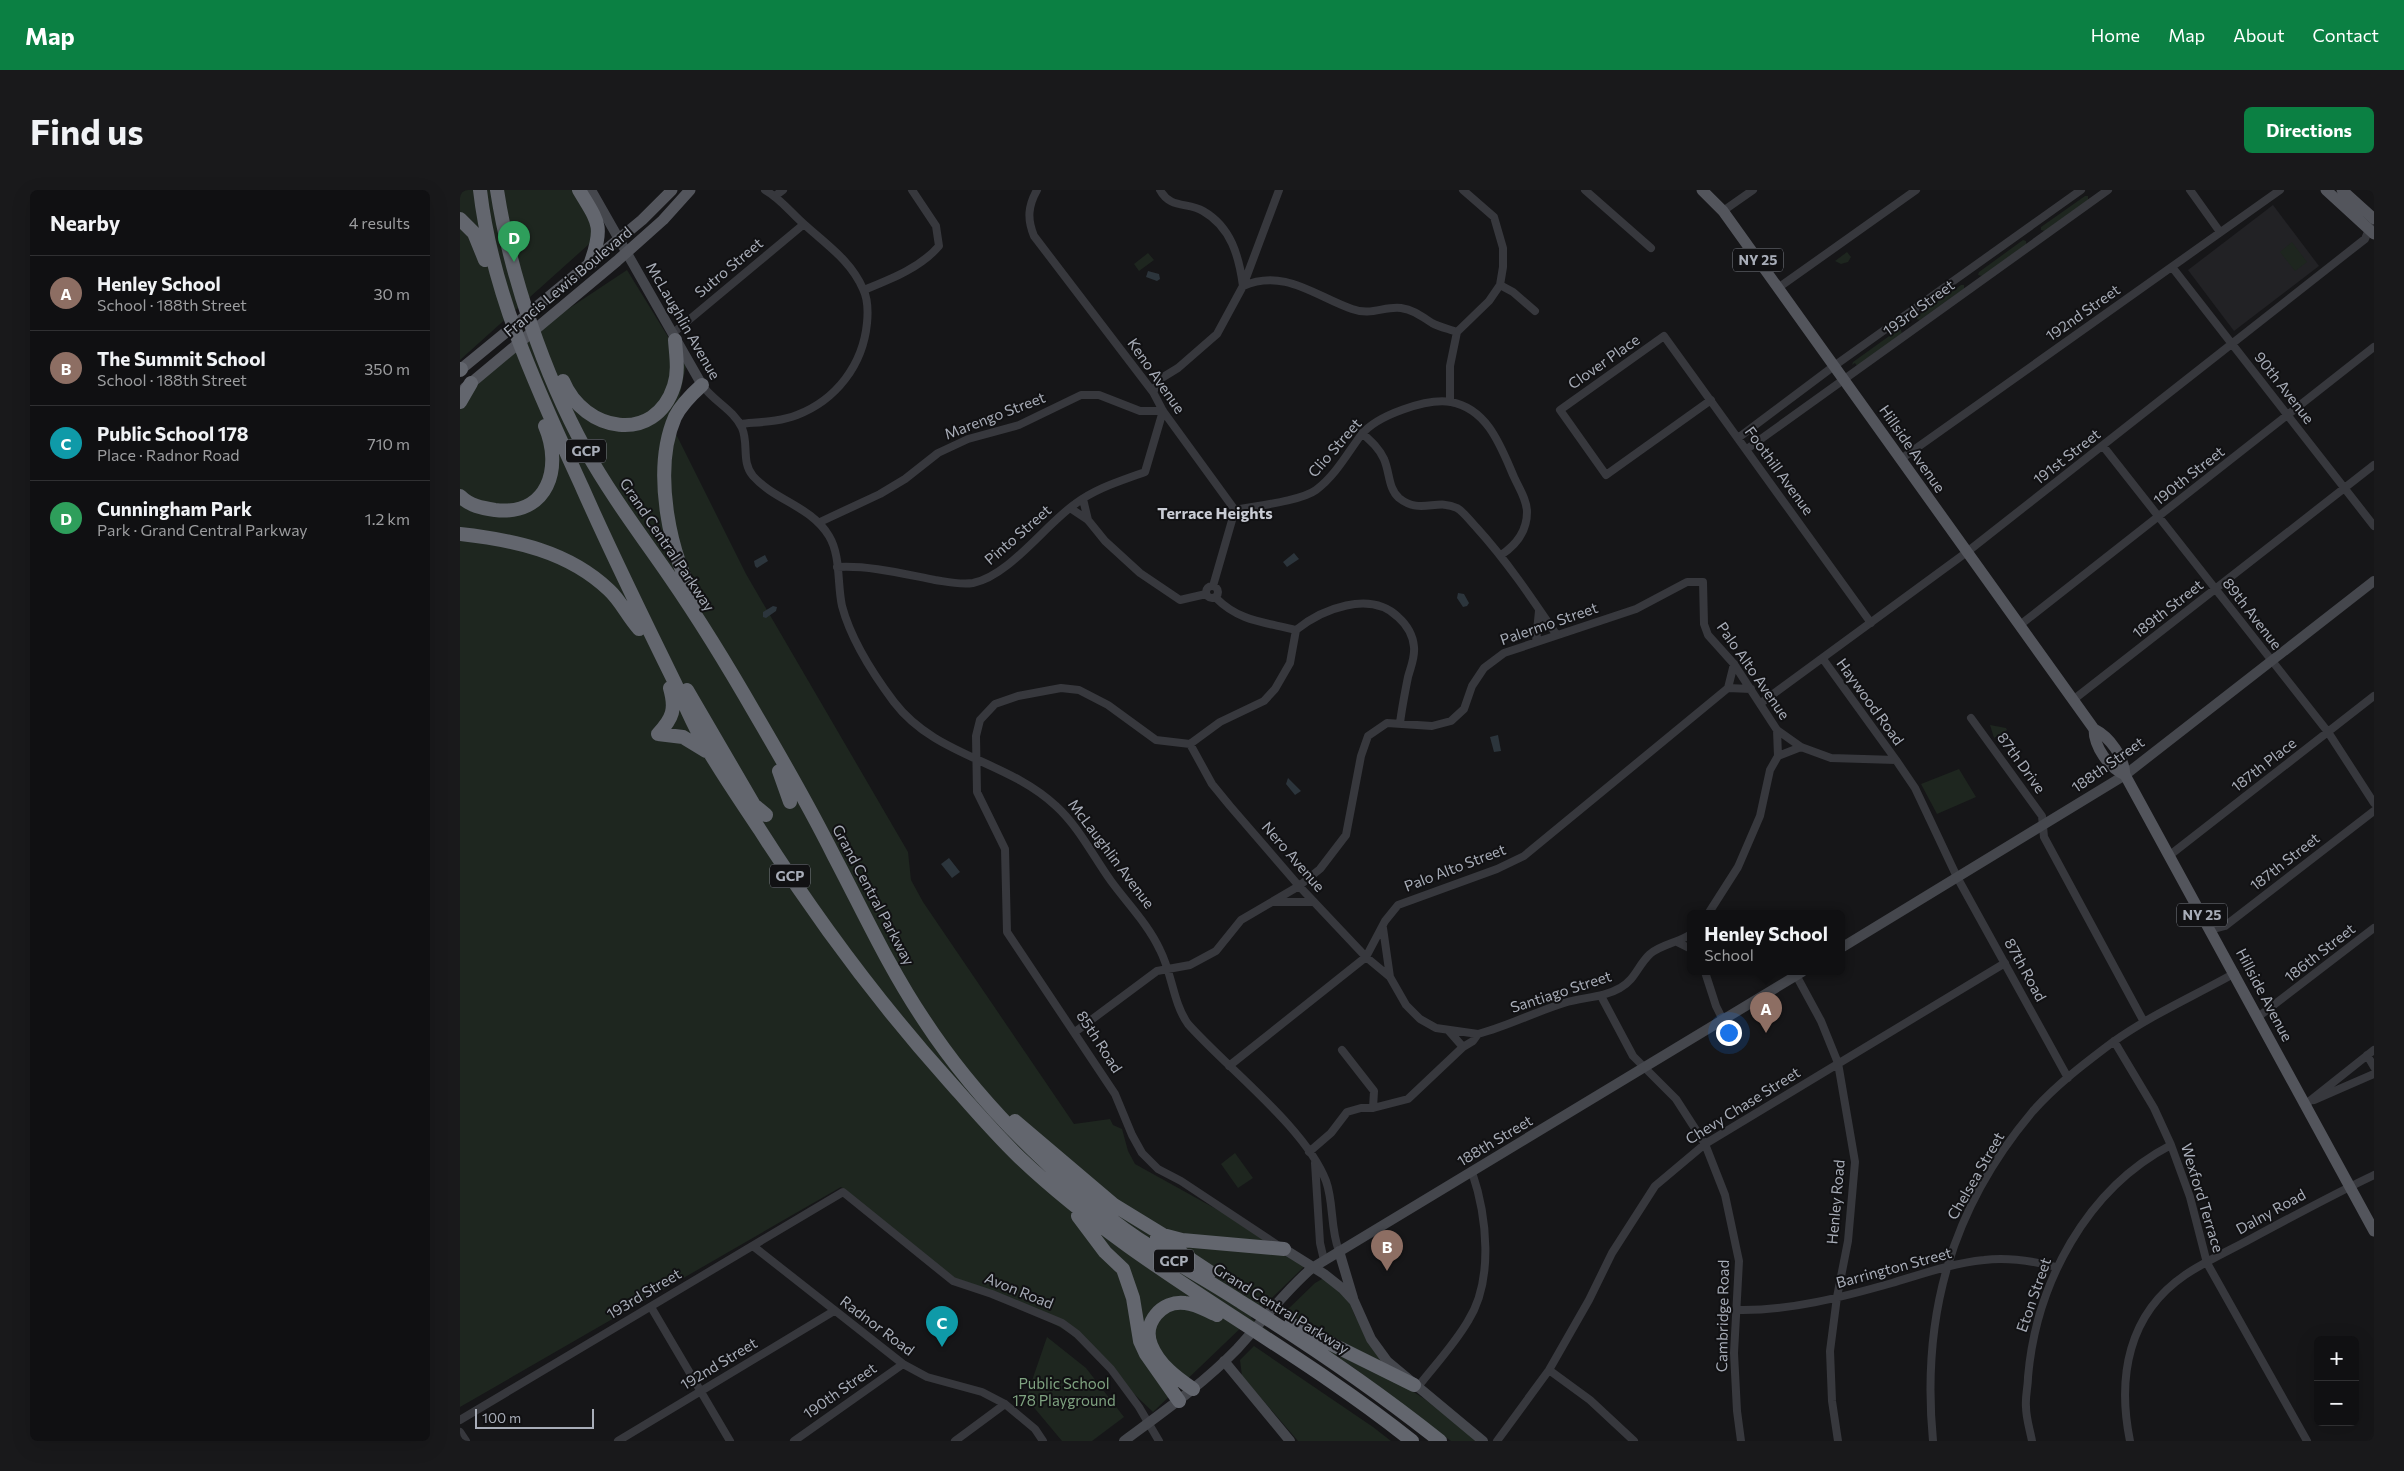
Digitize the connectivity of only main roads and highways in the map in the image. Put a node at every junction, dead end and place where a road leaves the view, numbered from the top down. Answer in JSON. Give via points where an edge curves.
{"nodes":[{"id":1,"x":480,"y":190,"type":"edge"},
{"id":2,"x":496,"y":190,"type":"edge"},
{"id":3,"x":579,"y":190,"type":"edge"},
{"id":4,"x":672,"y":190,"type":"edge"},
{"id":5,"x":690,"y":190,"type":"edge"},
{"id":6,"x":1702,"y":190,"type":"edge"},
{"id":7,"x":2326,"y":190,"type":"edge"},
{"id":8,"x":2342,"y":190,"type":"edge"},
{"id":9,"x":460,"y":219,"type":"edge"},
{"id":10,"x":2373,"y":224,"type":"edge"},
{"id":11,"x":590,"y":262,"type":"junction"},
{"id":12,"x":507,"y":304,"type":"junction"},
{"id":13,"x":674,"y":337,"type":"road end"},
{"id":14,"x":545,"y":347,"type":"junction"},
{"id":15,"x":529,"y":365,"type":"junction"},
{"id":16,"x":460,"y":370,"type":"edge"},
{"id":17,"x":471,"y":383,"type":"junction"},
{"id":18,"x":702,"y":385,"type":"road end"},
{"id":19,"x":460,"y":392,"type":"edge"},
{"id":20,"x":460,"y":402,"type":"edge"},
{"id":21,"x":460,"y":496,"type":"edge"},
{"id":22,"x":460,"y":534,"type":"edge"},
{"id":23,"x":617,"y":566,"type":"junction"},
{"id":24,"x":707,"y":633,"type":"junction"},
{"id":25,"x":656,"y":647,"type":"junction"},
{"id":26,"x":756,"y":714,"type":"junction"},
{"id":27,"x":712,"y":755,"type":"junction"},
{"id":28,"x":790,"y":802,"type":"dead end"},
{"id":29,"x":766,"y":816,"type":"dead end"},
{"id":30,"x":836,"y":878,"type":"dead end"},
{"id":31,"x":812,"y":892,"type":"dead end"},
{"id":32,"x":879,"y":945,"type":"junction"},
{"id":33,"x":872,"y":989,"type":"junction"},
{"id":34,"x":976,"y":1089,"type":"junction"},
{"id":35,"x":1064,"y":1197,"type":"junction"},
{"id":36,"x":1129,"y":1216,"type":"junction"},
{"id":37,"x":2374,"y":1231,"type":"edge"},
{"id":38,"x":1284,"y":1249,"type":"road end"},
{"id":39,"x":1267,"y":1338,"type":"junction"},
{"id":40,"x":1416,"y":1386,"type":"road end"},
{"id":41,"x":1193,"y":1389,"type":"road end"},
{"id":42,"x":1179,"y":1401,"type":"road end"},
{"id":43,"x":1412,"y":1441,"type":"edge"},
{"id":44,"x":1440,"y":1441,"type":"edge"}],
"edges":[{"from":1,"to":12,"type":"highway","name":"Grand Central Parkway","number":"GCP","via":[[489,240]]},
{"from":2,"to":14,"type":"highway","via":[[507,244],[525,302]]},
{"from":3,"to":11,"type":"highway","via":[[599,228]]},
{"from":4,"to":11,"type":"main road","name":"Francis Lewis Boulevard","via":[[650,213]]},
{"from":5,"to":17,"type":"main road","name":"Francis Lewis Boulevard","via":[[664,220]]},
{"from":6,"to":37,"type":"main road","name":"Hillside Avenue","number":"NY 25","via":[[1723,211],[2094,729],[2103,734],[2125,764],[2125,775]]},
{"from":7,"to":10,"type":"main road"},
{"from":8,"to":10,"type":"main road"},
{"from":9,"to":12,"type":"highway","via":[[478,239],[488,271]]},
{"from":11,"to":16,"type":"main road","name":"Francis Lewis Boulevard"},
{"from":12,"to":15,"type":"highway","name":"Grand Central Parkway","number":"GCP"},
{"from":13,"to":14,"type":"highway","via":[[677,374],[669,397],[647,418],[623,425],[598,420],[577,405]]},
{"from":14,"to":24,"type":"highway","name":"Grand Central Parkway","number":"GCP","via":[[571,422],[599,473]]},
{"from":15,"to":21,"type":"highway","via":[[538,410],[554,454],[553,468],[545,488],[533,503],[517,510],[480,508]]},
{"from":15,"to":23,"type":"highway","name":"Grand Central Parkway","number":"GCP"},
{"from":17,"to":19,"type":"main road","name":"Francis Lewis Boulevard"},
{"from":17,"to":20,"type":"highway"},
{"from":18,"to":26,"type":"highway","via":[[681,408],[670,434],[666,481],[672,541],[686,581],[728,650]]},
{"from":22,"to":25,"type":"highway","via":[[526,545],[573,565],[609,590]]},
{"from":23,"to":25,"type":"highway","name":"Grand Central Parkway","number":"GCP"},
{"from":23,"to":29,"type":"highway","via":[[720,750],[754,805]]},
{"from":24,"to":26,"type":"highway","name":"Grand Central Parkway","number":"GCP"},
{"from":24,"to":28,"type":"highway","via":[[727,682],[780,773]]},
{"from":25,"to":27,"type":"highway","name":"Grand Central Parkway","number":"GCP"},
{"from":25,"to":27,"type":"highway","via":[[674,708],[670,721],[658,734],[677,735],[690,740]]},
{"from":26,"to":32,"type":"highway","name":"Grand Central Parkway","number":"GCP","via":[[810,810]]},
{"from":27,"to":33,"type":"highway","name":"Grand Central Parkway","number":"GCP","via":[[809,903]]},
{"from":30,"to":32,"type":"highway"},
{"from":31,"to":33,"type":"highway"},
{"from":32,"to":34,"type":"highway","name":"Grand Central Parkway","number":"GCP","via":[[924,1020]]},
{"from":33,"to":35,"type":"highway","name":"Grand Central Parkway","number":"GCP","via":[[976,1113]]},
{"from":34,"to":36,"type":"highway"},
{"from":34,"to":44,"type":"highway","name":"Grand Central Parkway","number":"GCP","via":[[1043,1160],[1125,1229],[1335,1362]]},
{"from":35,"to":39,"type":"highway","name":"Grand Central Parkway","number":"GCP","via":[[1149,1262]]},
{"from":35,"to":42,"type":"highway","via":[[1105,1252],[1123,1269],[1133,1298],[1140,1341]]},
{"from":36,"to":38,"type":"highway","via":[[1156,1232],[1176,1238]]},
{"from":36,"to":40,"type":"highway","via":[[1286,1321]]},
{"from":39,"to":41,"type":"highway","via":[[1197,1306],[1177,1303],[1162,1309],[1150,1326],[1151,1345],[1174,1376]]},
{"from":39,"to":43,"type":"highway","name":"Grand Central Parkway","number":"GCP"}]}
